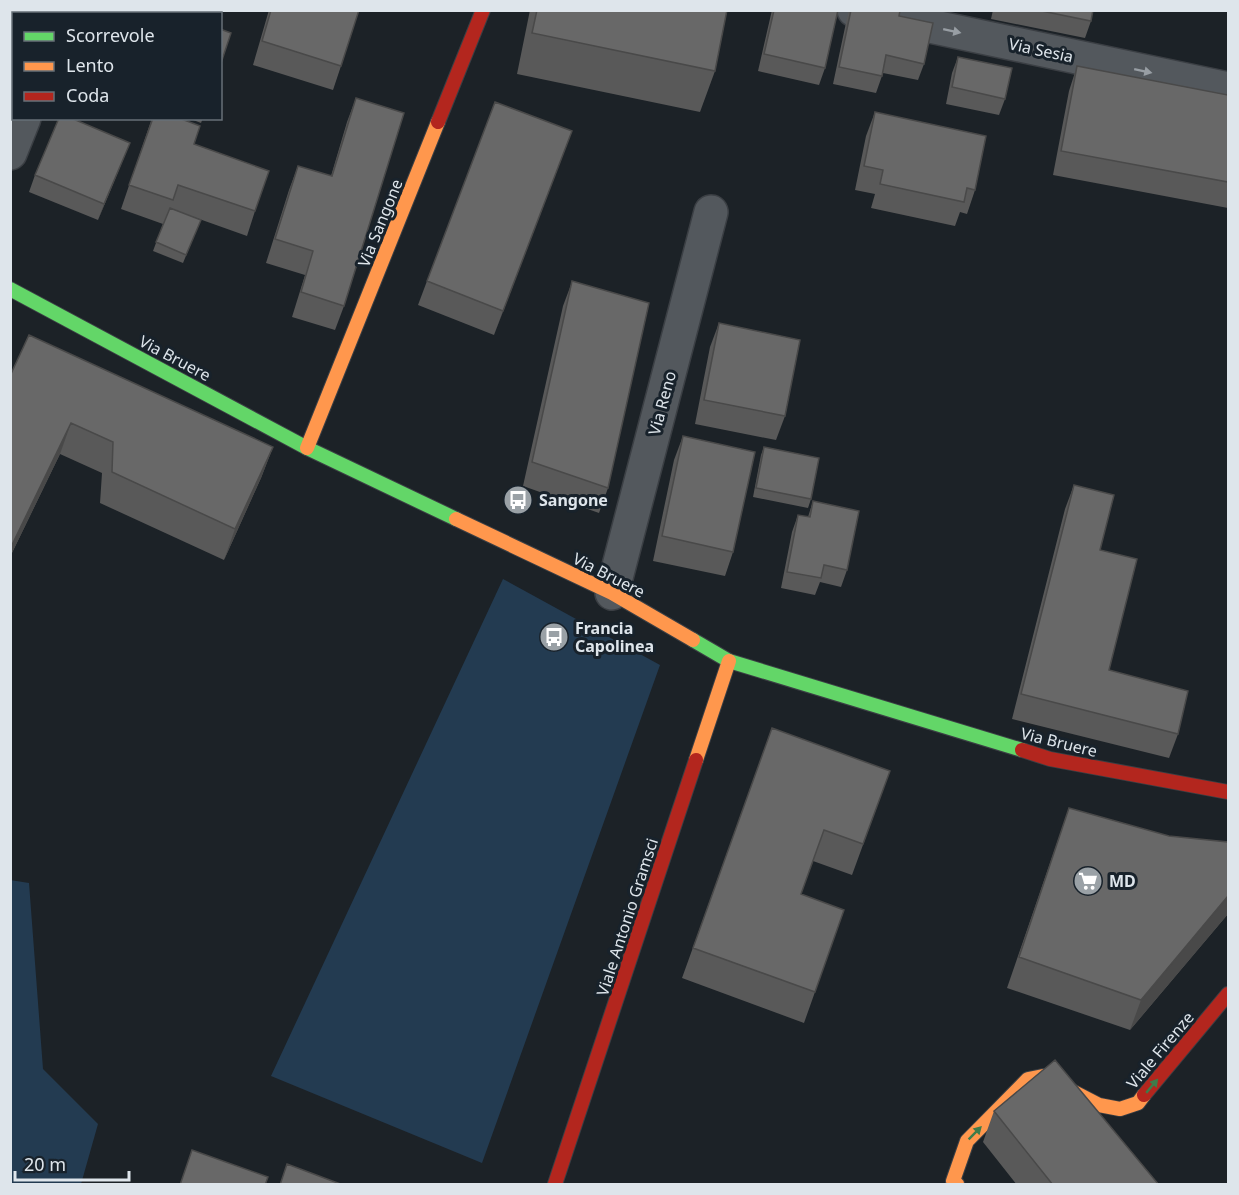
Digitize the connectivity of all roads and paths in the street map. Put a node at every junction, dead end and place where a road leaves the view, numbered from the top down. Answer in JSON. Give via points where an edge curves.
{"nodes":[{"id":1,"x":483,"y":10,"type":"edge"},
{"id":2,"x":854,"y":10,"type":"edge"},
{"id":3,"x":1228,"y":89,"type":"edge"},
{"id":4,"x":23,"y":120,"type":"edge"},
{"id":5,"x":10,"y":153,"type":"edge"},
{"id":6,"x":711,"y":212,"type":"dead end"},
{"id":7,"x":10,"y":289,"type":"edge"},
{"id":8,"x":307,"y":448,"type":"junction"},
{"id":9,"x":612,"y":593,"type":"junction"},
{"id":10,"x":729,"y":661,"type":"junction"},
{"id":11,"x":1228,"y":792,"type":"edge"},
{"id":12,"x":1228,"y":994,"type":"edge"},
{"id":13,"x":954,"y":1183,"type":"edge"},
{"id":14,"x":555,"y":1185,"type":"edge"}],
"edges":[{"from":1,"to":8,"type":"street","name":"Via Sangone"},
{"from":2,"to":3,"type":"street","name":"Via Sesia","one_way":true},
{"from":4,"to":5,"type":"street"},
{"from":6,"to":9,"type":"street","name":"Via Reno"},
{"from":7,"to":8,"type":"street","name":"Via Bruere"},
{"from":8,"to":9,"type":"street","name":"Via Bruere"},
{"from":9,"to":10,"type":"street","name":"Via Bruere"},
{"from":10,"to":11,"type":"street","name":"Via Bruere","via":[[1050,759]]},
{"from":10,"to":14,"type":"street","name":"Viale Antonio Gramsci"},
{"from":13,"to":12,"type":"street","name":"Viale Firenze","one_way":true,"via":[[967,1141],[1028,1079],[1043,1076],[1099,1105],[1120,1109],[1138,1103]]}]}
